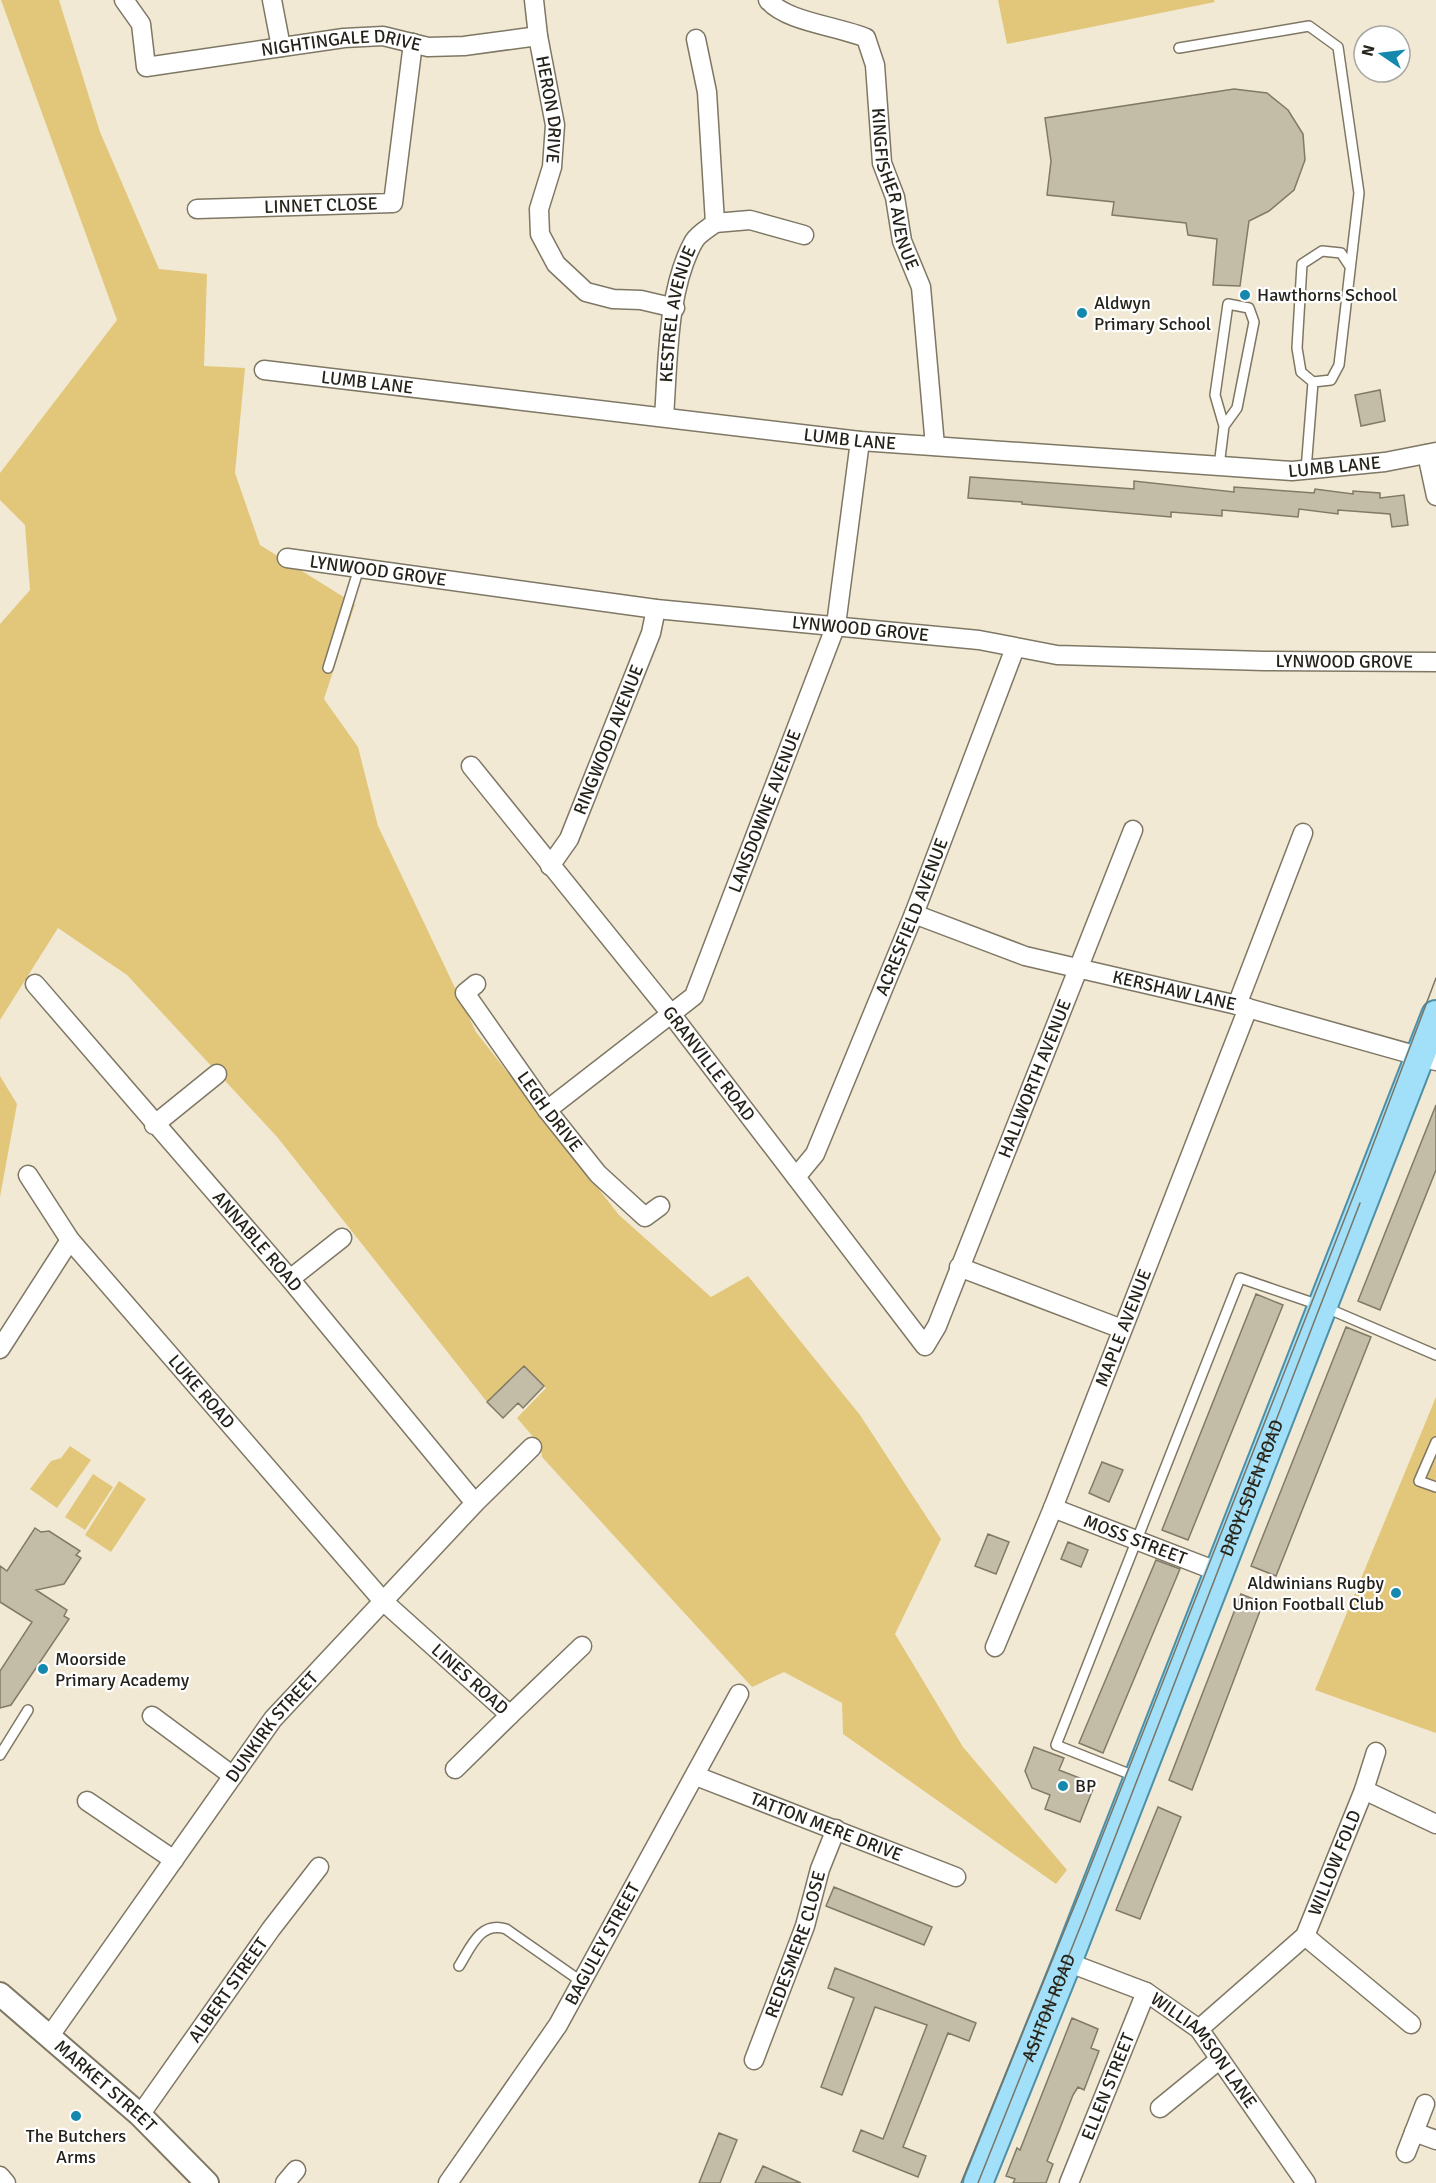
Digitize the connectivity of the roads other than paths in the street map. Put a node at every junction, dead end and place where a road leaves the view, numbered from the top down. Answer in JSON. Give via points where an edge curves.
{"nodes":[{"id":1,"x":124,"y":0,"type":"edge"},
{"id":2,"x":272,"y":0,"type":"edge"},
{"id":3,"x":534,"y":0,"type":"edge"},
{"id":4,"x":768,"y":0,"type":"edge"},
{"id":5,"x":537,"y":36,"type":"junction"},
{"id":6,"x":696,"y":39,"type":"dead end"},
{"id":7,"x":413,"y":43,"type":"junction"},
{"id":8,"x":281,"y":48,"type":"junction"},
{"id":9,"x":1179,"y":48,"type":"dead end"},
{"id":10,"x":197,"y":209,"type":"dead end"},
{"id":11,"x":715,"y":223,"type":"junction"},
{"id":12,"x":804,"y":236,"type":"dead end"},
{"id":13,"x":1349,"y":265,"type":"junction"},
{"id":14,"x":675,"y":308,"type":"junction"},
{"id":15,"x":264,"y":370,"type":"dead end"},
{"id":16,"x":1313,"y":382,"type":"junction"},
{"id":17,"x":664,"y":417,"type":"junction"},
{"id":18,"x":1224,"y":426,"type":"junction"},
{"id":19,"x":860,"y":441,"type":"junction"},
{"id":20,"x":935,"y":446,"type":"junction"},
{"id":21,"x":1432,"y":453,"type":"edge"},
{"id":22,"x":1219,"y":466,"type":"junction"},
{"id":23,"x":1306,"y":470,"type":"junction"},
{"id":24,"x":1436,"y":496,"type":"edge"},
{"id":25,"x":287,"y":558,"type":"dead end"},
{"id":26,"x":359,"y":568,"type":"junction"},
{"id":27,"x":656,"y":609,"type":"junction"},
{"id":28,"x":836,"y":625,"type":"junction"},
{"id":29,"x":1015,"y":648,"type":"junction"},
{"id":30,"x":1436,"y":662,"type":"edge"},
{"id":31,"x":328,"y":668,"type":"dead end"},
{"id":32,"x":471,"y":766,"type":"dead end"},
{"id":33,"x":1133,"y":830,"type":"dead end"},
{"id":34,"x":1303,"y":833,"type":"dead end"},
{"id":35,"x":550,"y":866,"type":"junction"},
{"id":36,"x":914,"y":914,"type":"junction"},
{"id":37,"x":1076,"y":968,"type":"junction"},
{"id":38,"x":35,"y":984,"type":"dead end"},
{"id":39,"x":476,"y":984,"type":"dead end"},
{"id":40,"x":1243,"y":1006,"type":"junction"},
{"id":41,"x":672,"y":1015,"type":"junction"},
{"id":42,"x":1436,"y":1015,"type":"edge"},
{"id":43,"x":1428,"y":1058,"type":"edge"},
{"id":44,"x":217,"y":1074,"type":"dead end"},
{"id":45,"x":547,"y":1110,"type":"junction"},
{"id":46,"x":154,"y":1125,"type":"junction"},
{"id":47,"x":28,"y":1175,"type":"dead end"},
{"id":48,"x":796,"y":1177,"type":"junction"},
{"id":49,"x":660,"y":1206,"type":"dead end"},
{"id":50,"x":342,"y":1238,"type":"dead end"},
{"id":51,"x":70,"y":1240,"type":"junction"},
{"id":52,"x":959,"y":1267,"type":"junction"},
{"id":53,"x":290,"y":1280,"type":"junction"},
{"id":54,"x":1322,"y":1306,"type":"junction"},
{"id":55,"x":937,"y":1326,"type":"joint"},
{"id":56,"x":1122,"y":1329,"type":"junction"},
{"id":57,"x":0,"y":1349,"type":"edge"},
{"id":58,"x":1436,"y":1355,"type":"edge"},
{"id":59,"x":1436,"y":1442,"type":"edge"},
{"id":60,"x":532,"y":1447,"type":"dead end"},
{"id":61,"x":1436,"y":1487,"type":"edge"},
{"id":62,"x":475,"y":1503,"type":"junction"},
{"id":63,"x":1053,"y":1508,"type":"junction"},
{"id":64,"x":1135,"y":1539,"type":"junction"},
{"id":65,"x":1219,"y":1572,"type":"junction"},
{"id":66,"x":383,"y":1601,"type":"junction"},
{"id":67,"x":582,"y":1646,"type":"dead end"},
{"id":68,"x":994,"y":1647,"type":"dead end"},
{"id":69,"x":739,"y":1694,"type":"dead end"},
{"id":70,"x":28,"y":1710,"type":"dead end"},
{"id":71,"x":510,"y":1715,"type":"junction"},
{"id":72,"x":152,"y":1716,"type":"dead end"},
{"id":73,"x":1376,"y":1752,"type":"dead end"},
{"id":74,"x":0,"y":1755,"type":"edge"},
{"id":75,"x":455,"y":1769,"type":"dead end"},
{"id":76,"x":233,"y":1776,"type":"junction"},
{"id":77,"x":696,"y":1776,"type":"junction"},
{"id":78,"x":1139,"y":1778,"type":"junction"},
{"id":79,"x":1364,"y":1790,"type":"junction"},
{"id":80,"x":87,"y":1801,"type":"dead end"},
{"id":81,"x":1436,"y":1824,"type":"edge"},
{"id":82,"x":836,"y":1829,"type":"junction"},
{"id":83,"x":174,"y":1860,"type":"junction"},
{"id":84,"x":319,"y":1867,"type":"dead end"},
{"id":85,"x":956,"y":1877,"type":"dead end"},
{"id":86,"x":1305,"y":1936,"type":"junction"},
{"id":87,"x":1067,"y":1962,"type":"junction"},
{"id":88,"x":459,"y":1966,"type":"dead end"},
{"id":89,"x":582,"y":1982,"type":"junction"},
{"id":90,"x":1146,"y":1992,"type":"junction"},
{"id":91,"x":0,"y":1995,"type":"edge"},
{"id":92,"x":1411,"y":2024,"type":"dead end"},
{"id":93,"x":1199,"y":2029,"type":"junction"},
{"id":94,"x":50,"y":2037,"type":"junction"},
{"id":95,"x":1220,"y":2059,"type":"junction"},
{"id":96,"x":754,"y":2060,"type":"dead end"},
{"id":97,"x":1425,"y":2104,"type":"dead end"},
{"id":98,"x":1160,"y":2108,"type":"dead end"},
{"id":99,"x":140,"y":2115,"type":"junction"},
{"id":100,"x":1414,"y":2132,"type":"junction"},
{"id":101,"x":1436,"y":2140,"type":"edge"},
{"id":102,"x":1406,"y":2153,"type":"dead end"},
{"id":103,"x":0,"y":2176,"type":"edge"},
{"id":104,"x":6,"y":2183,"type":"edge"},
{"id":105,"x":207,"y":2183,"type":"edge"},
{"id":106,"x":448,"y":2183,"type":"edge"},
{"id":107,"x":961,"y":2183,"type":"edge"},
{"id":108,"x":978,"y":2183,"type":"edge"},
{"id":109,"x":1069,"y":2183,"type":"edge"},
{"id":110,"x":1306,"y":2183,"type":"edge"}],
"edges":[{"from":1,"to":8,"type":"street","name":"NIGHTINGALE DRIVE","via":[[141,24],[146,67]]},
{"from":2,"to":8,"type":"street"},
{"from":3,"to":5,"type":"street","name":"HERON DRIVE"},
{"from":4,"to":20,"type":"street","name":"KINGFISHER AVENUE","via":[[786,14],[866,38],[875,64],[882,163],[895,197],[902,241],[921,287]]},
{"from":5,"to":7,"type":"street","name":"NIGHTINGALE DRIVE","via":[[464,46],[428,47]]},
{"from":5,"to":14,"type":"street","name":"HERON DRIVE","via":[[555,124],[552,167],[539,209],[540,234],[556,264],[586,292]]},
{"from":6,"to":11,"type":"street","via":[[707,92]]},
{"from":7,"to":8,"type":"street","name":"NIGHTINGALE DRIVE","via":[[383,36]]},
{"from":7,"to":10,"type":"street","name":"LINNET CLOSE","via":[[393,203]]},
{"from":9,"to":13,"type":"lane","via":[[1309,27],[1338,47],[1359,193]]},
{"from":11,"to":12,"type":"street","via":[[750,220]]},
{"from":11,"to":14,"type":"street","name":"KESTREL AVENUE","via":[[695,239],[682,269]]},
{"from":13,"to":16,"type":"lane","via":[[1339,365],[1331,381]]},
{"from":13,"to":16,"type":"lane","via":[[1341,253],[1322,251],[1302,264],[1297,348],[1301,372]]},
{"from":14,"to":17,"type":"street","name":"KESTREL AVENUE"},
{"from":15,"to":17,"type":"street","name":"LUMB LANE"},
{"from":16,"to":23,"type":"lane"},
{"from":17,"to":19,"type":"street","name":"LUMB LANE"},
{"from":18,"to":18,"type":"lane","via":[[1237,408],[1254,322],[1249,308],[1228,304],[1215,395]]},
{"from":18,"to":22,"type":"lane"},
{"from":19,"to":20,"type":"street","name":"LUMB LANE"},
{"from":19,"to":28,"type":"street","name":"LANSDOWNE AVENUE"},
{"from":20,"to":22,"type":"street","name":"LUMB LANE"},
{"from":21,"to":23,"type":"street","name":"LUMB LANE"},
{"from":21,"to":24,"type":"street"},
{"from":22,"to":23,"type":"street","name":"LUMB LANE"},
{"from":25,"to":26,"type":"street","name":"LYNWOOD GROVE"},
{"from":26,"to":27,"type":"street","name":"LYNWOOD GROVE"},
{"from":26,"to":31,"type":"lane"},
{"from":27,"to":28,"type":"street","name":"LYNWOOD GROVE"},
{"from":27,"to":35,"type":"street","name":"RINGWOOD AVENUE","via":[[651,633],[569,839]]},
{"from":28,"to":29,"type":"street","name":"LYNWOOD GROVE","via":[[979,640]]},
{"from":28,"to":41,"type":"street","name":"LANSDOWNE AVENUE","via":[[694,996]]},
{"from":29,"to":30,"type":"street","name":"LYNWOOD GROVE","via":[[1058,655]]},
{"from":29,"to":36,"type":"street","name":"ACRESFIELD AVENUE"},
{"from":32,"to":35,"type":"street","name":"GRANVILLE ROAD"},
{"from":33,"to":37,"type":"street","name":"HALLWORTH AVENUE"},
{"from":34,"to":40,"type":"street","name":"MAPLE AVENUE"},
{"from":35,"to":41,"type":"street","name":"GRANVILLE ROAD"},
{"from":36,"to":37,"type":"street","name":"KERSHAW LANE","via":[[1025,956]]},
{"from":36,"to":48,"type":"street","name":"ACRESFIELD AVENUE","via":[[815,1154]]},
{"from":37,"to":40,"type":"street","name":"KERSHAW LANE"},
{"from":37,"to":52,"type":"street","name":"HALLWORTH AVENUE"},
{"from":38,"to":46,"type":"street","name":"ANNABLE ROAD"},
{"from":39,"to":45,"type":"street","name":"LEGH DRIVE","via":[[465,993]]},
{"from":40,"to":43,"type":"street","name":"KERSHAW LANE"},
{"from":40,"to":56,"type":"street","name":"MAPLE AVENUE"},
{"from":41,"to":45,"type":"street","name":"LANSDOWNE AVENUE"},
{"from":41,"to":48,"type":"street","name":"GRANVILLE ROAD"},
{"from":42,"to":43,"type":"main road","name":"DROYLSDEN ROAD"},
{"from":43,"to":54,"type":"main road","name":"DROYLSDEN ROAD"},
{"from":44,"to":46,"type":"street"},
{"from":45,"to":49,"type":"street","name":"LEGH DRIVE","via":[[598,1174],[645,1216]]},
{"from":46,"to":53,"type":"street","name":"ANNABLE ROAD"},
{"from":47,"to":51,"type":"street","name":"LUKE ROAD"},
{"from":48,"to":55,"type":"street","name":"GRANVILLE ROAD","via":[[925,1346]]},
{"from":50,"to":53,"type":"street"},
{"from":51,"to":57,"type":"street"},
{"from":51,"to":66,"type":"street","name":"LUKE ROAD"},
{"from":52,"to":55,"type":"street","name":"HALLWORTH AVENUE"},
{"from":52,"to":56,"type":"street"},
{"from":53,"to":62,"type":"street","name":"ANNABLE ROAD"},
{"from":54,"to":58,"type":"lane"},
{"from":54,"to":64,"type":"lane","via":[[1240,1278]]},
{"from":54,"to":65,"type":"main road","name":"DROYLSDEN ROAD"},
{"from":56,"to":63,"type":"street","name":"MAPLE AVENUE"},
{"from":59,"to":61,"type":"lane","via":[[1419,1481]]},
{"from":60,"to":62,"type":"street","name":"DUNKIRK STREET"},
{"from":62,"to":66,"type":"street","name":"DUNKIRK STREET"},
{"from":63,"to":64,"type":"street","name":"MOSS STREET"},
{"from":63,"to":68,"type":"street","name":"MAPLE AVENUE"},
{"from":64,"to":65,"type":"street","name":"MOSS STREET"},
{"from":64,"to":78,"type":"lane","via":[[1056,1745]]},
{"from":65,"to":78,"type":"main road","name":"DROYLSDEN ROAD"},
{"from":66,"to":71,"type":"street","name":"LINES ROAD"},
{"from":66,"to":76,"type":"street","name":"DUNKIRK STREET","via":[[273,1719]]},
{"from":67,"to":71,"type":"street","name":"LINES ROAD"},
{"from":69,"to":77,"type":"street","name":"BAGULEY STREET"},
{"from":70,"to":74,"type":"lane"},
{"from":71,"to":75,"type":"street"},
{"from":72,"to":76,"type":"street"},
{"from":73,"to":79,"type":"street","name":"WILLOW FOLD"},
{"from":76,"to":83,"type":"street","name":"DUNKIRK STREET"},
{"from":77,"to":82,"type":"street","name":"TATTON MERE DRIVE"},
{"from":77,"to":89,"type":"street","name":"BAGULEY STREET"},
{"from":78,"to":87,"type":"main road","name":"DROYLSDEN ROAD"},
{"from":79,"to":81,"type":"street","name":"WILLOW FOLD"},
{"from":79,"to":86,"type":"street","name":"WILLOW FOLD"},
{"from":80,"to":83,"type":"street"},
{"from":82,"to":85,"type":"street","name":"TATTON MERE DRIVE"},
{"from":82,"to":96,"type":"street","name":"REDESMERE CLOSE","via":[[820,1869],[805,1926]]},
{"from":83,"to":94,"type":"street","name":"DUNKIRK STREET"},
{"from":84,"to":99,"type":"street","name":"ALBERT STREET"},
{"from":86,"to":92,"type":"street","name":"WILLOW FOLD"},
{"from":86,"to":93,"type":"street","name":"WILLOW FOLD"},
{"from":87,"to":90,"type":"street","name":"WILLIAMSON LANE"},
{"from":87,"to":107,"type":"main road","name":"ASHTON ROAD","via":[[1020,2036]]},
{"from":87,"to":108,"type":"main road","name":"ASHTON ROAD"},
{"from":88,"to":89,"type":"lane","via":[[481,1932],[498,1926]]},
{"from":89,"to":106,"type":"street","name":"BAGULEY STREET","via":[[558,2025]]},
{"from":90,"to":93,"type":"street","name":"WILLIAMSON LANE"},
{"from":90,"to":109,"type":"street","name":"ELLEN STREET"},
{"from":91,"to":94,"type":"street","name":"MARKET STREET"},
{"from":93,"to":95,"type":"street","name":"WILLIAMSON LANE"},
{"from":94,"to":99,"type":"street","name":"MARKET STREET"},
{"from":95,"to":98,"type":"street"},
{"from":95,"to":110,"type":"street","name":"WILLIAMSON LANE"},
{"from":97,"to":100,"type":"street"},
{"from":99,"to":105,"type":"street","name":"MARKET STREET"},
{"from":100,"to":101,"type":"street"},
{"from":100,"to":102,"type":"street"},
{"from":103,"to":104,"type":"street"}]}
